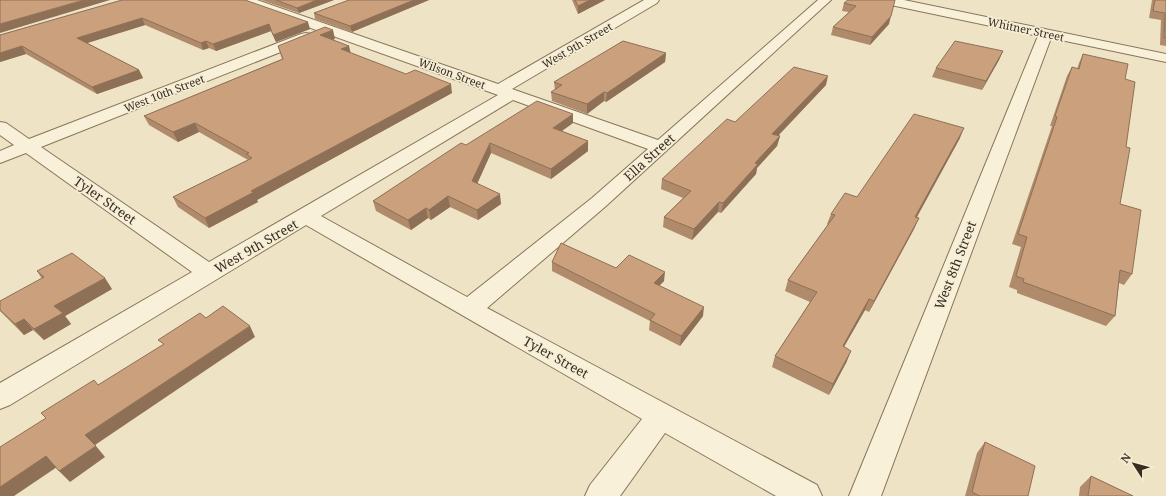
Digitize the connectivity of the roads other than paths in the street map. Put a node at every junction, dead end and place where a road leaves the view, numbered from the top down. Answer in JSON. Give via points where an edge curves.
{"nodes":[{"id":1,"x":245,"y":0,"type":"edge"},
{"id":2,"x":653,"y":0,"type":"edge"},
{"id":3,"x":825,"y":0,"type":"edge"},
{"id":4,"x":886,"y":0,"type":"edge"},
{"id":5,"x":316,"y":13,"type":"edge"},
{"id":6,"x":299,"y":19,"type":"junction"},
{"id":7,"x":327,"y":29,"type":"junction"},
{"id":8,"x":1046,"y":33,"type":"junction"},
{"id":9,"x":1166,"y":58,"type":"edge"},
{"id":10,"x":506,"y":92,"type":"junction"},
{"id":11,"x":0,"y":127,"type":"edge"},
{"id":12,"x":28,"y":146,"type":"junction"},
{"id":13,"x":660,"y":147,"type":"junction"},
{"id":14,"x":0,"y":157,"type":"edge"},
{"id":15,"x":307,"y":216,"type":"junction"},
{"id":16,"x":210,"y":274,"type":"junction"},
{"id":17,"x":469,"y":309,"type":"junction"},
{"id":18,"x":0,"y":398,"type":"edge"},
{"id":19,"x":661,"y":416,"type":"junction"},
{"id":20,"x":601,"y":496,"type":"edge"},
{"id":21,"x":806,"y":496,"type":"edge"},
{"id":22,"x":865,"y":496,"type":"edge"}],
"edges":[{"from":1,"to":6,"type":"street","name":"Wilson Street"},
{"from":2,"to":10,"type":"street","name":"West 9th Street"},
{"from":3,"to":13,"type":"street","name":"Ella Street"},
{"from":4,"to":8,"type":"street","name":"Whitner Street","via":[[967,11]]},
{"from":5,"to":6,"type":"street"},
{"from":6,"to":7,"type":"street","name":"Wilson Street"},
{"from":7,"to":10,"type":"street","name":"Wilson Street"},
{"from":7,"to":12,"type":"street","name":"West 10th Street"},
{"from":8,"to":9,"type":"street","name":"Whitner Street"},
{"from":8,"to":22,"type":"street","name":"West 8th Street"},
{"from":10,"to":13,"type":"street","name":"Wilson Street"},
{"from":10,"to":15,"type":"street","name":"West 9th Street"},
{"from":11,"to":12,"type":"street","name":"Tyler Street"},
{"from":12,"to":14,"type":"street","name":"West 10th Street"},
{"from":12,"to":16,"type":"street","name":"Tyler Street"},
{"from":13,"to":17,"type":"street","name":"Ella Street","via":[[599,202]]},
{"from":15,"to":16,"type":"street","name":"West 9th Street"},
{"from":15,"to":17,"type":"street","name":"Tyler Street"},
{"from":16,"to":18,"type":"street","name":"West 9th Street"},
{"from":17,"to":19,"type":"street","name":"Tyler Street"},
{"from":19,"to":20,"type":"street"},
{"from":19,"to":21,"type":"street","name":"Tyler Street"}]}
